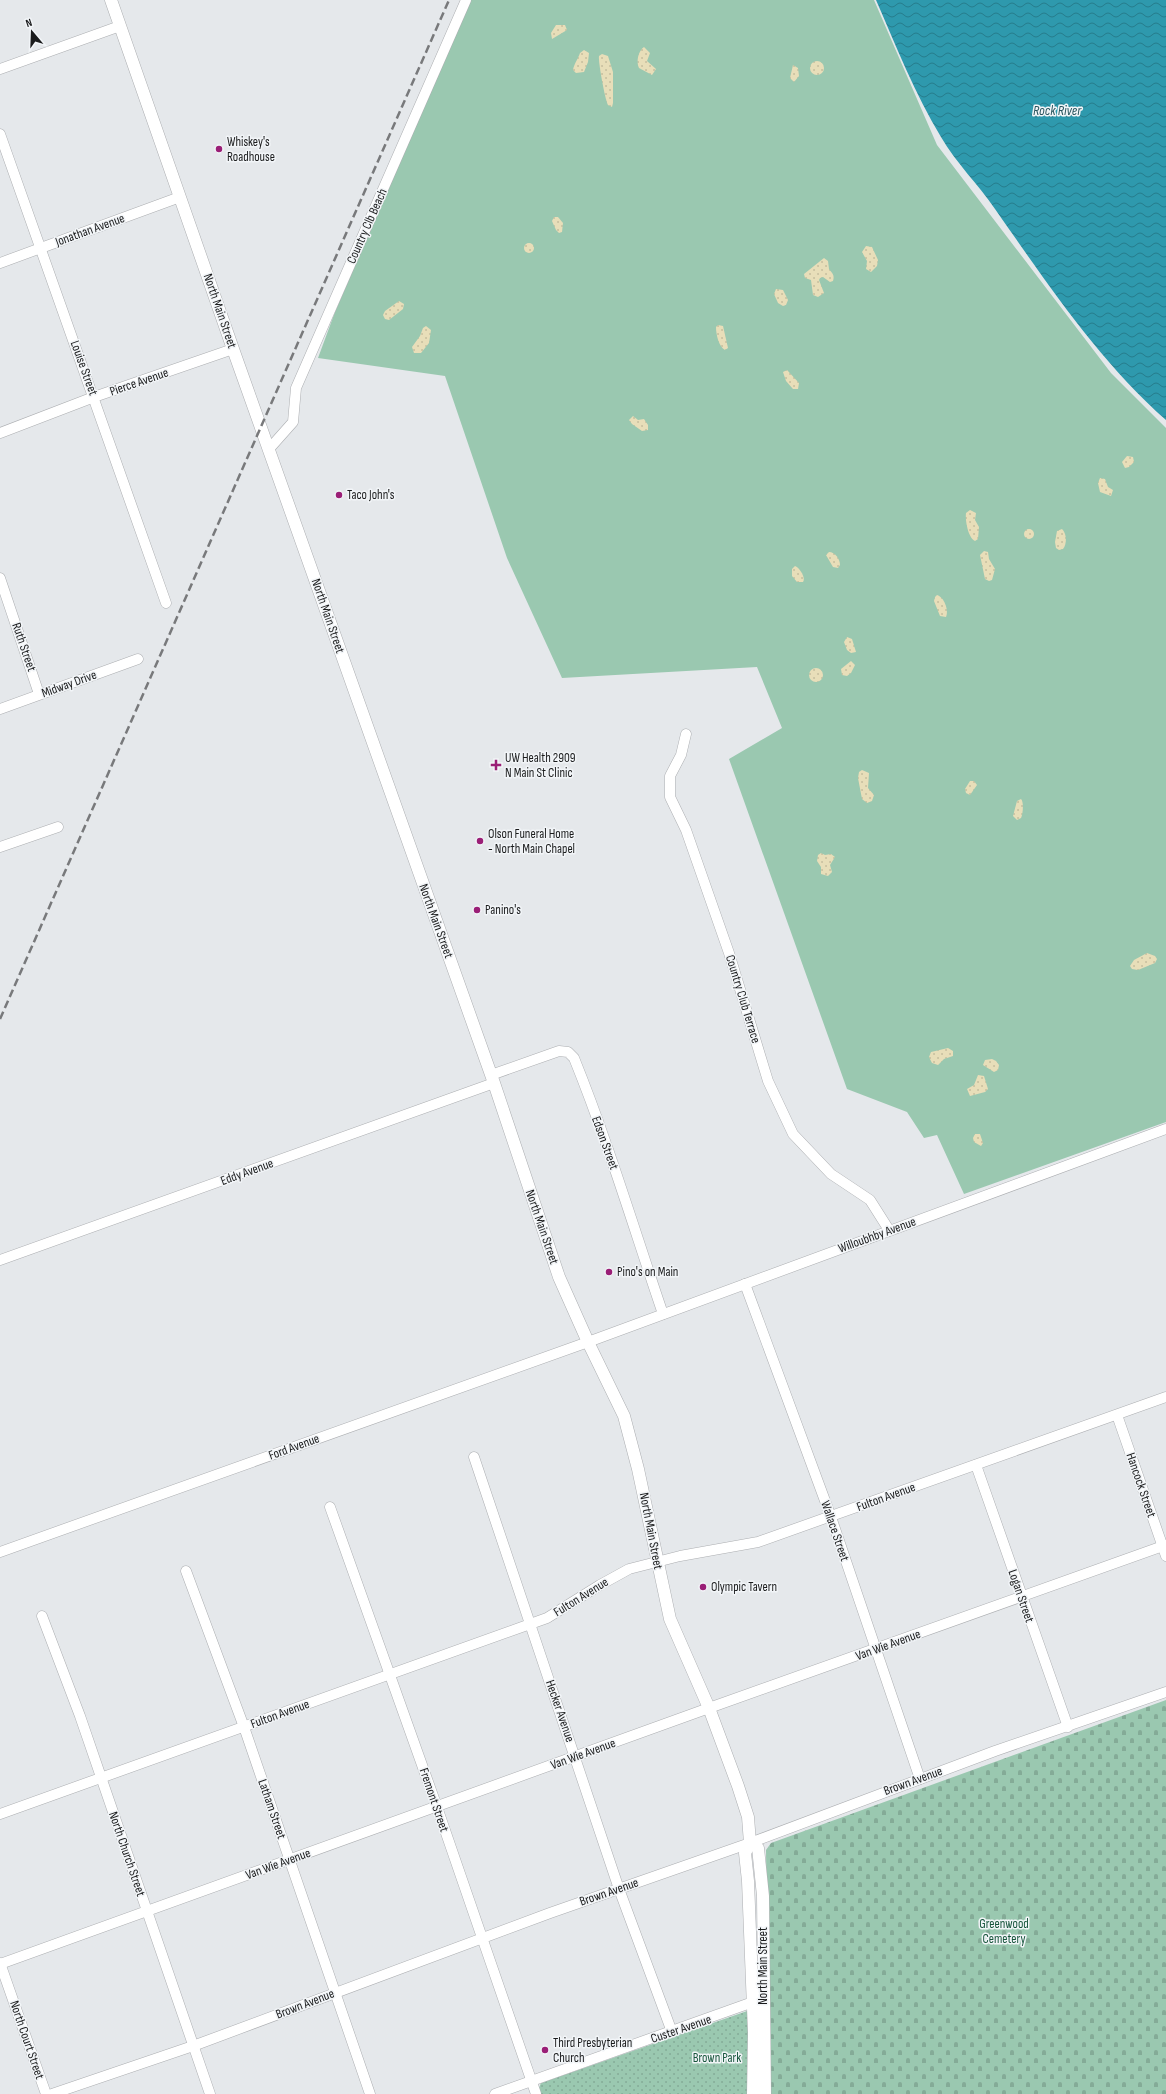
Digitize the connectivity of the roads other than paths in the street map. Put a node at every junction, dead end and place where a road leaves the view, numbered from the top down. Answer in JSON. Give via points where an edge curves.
{"nodes":[{"id":1,"x":111,"y":0,"type":"edge"},
{"id":2,"x":466,"y":0,"type":"edge"},
{"id":3,"x":120,"y":26,"type":"junction"},
{"id":4,"x":0,"y":69,"type":"edge"},
{"id":5,"x":0,"y":134,"type":"edge"},
{"id":6,"x":180,"y":197,"type":"junction"},
{"id":7,"x":40,"y":249,"type":"junction"},
{"id":8,"x":0,"y":263,"type":"edge"},
{"id":9,"x":233,"y":349,"type":"junction"},
{"id":10,"x":94,"y":397,"type":"junction"},
{"id":11,"x":0,"y":433,"type":"edge"},
{"id":12,"x":269,"y":449,"type":"junction"},
{"id":13,"x":0,"y":578,"type":"edge"},
{"id":14,"x":166,"y":603,"type":"dead end"},
{"id":15,"x":138,"y":659,"type":"dead end"},
{"id":16,"x":40,"y":694,"type":"junction"},
{"id":17,"x":0,"y":708,"type":"edge"},
{"id":18,"x":686,"y":734,"type":"dead end"},
{"id":19,"x":58,"y":827,"type":"dead end"},
{"id":20,"x":0,"y":847,"type":"edge"},
{"id":21,"x":492,"y":1079,"type":"junction"},
{"id":22,"x":1166,"y":1129,"type":"edge"},
{"id":23,"x":889,"y":1230,"type":"junction"},
{"id":24,"x":0,"y":1260,"type":"edge"},
{"id":25,"x":745,"y":1284,"type":"junction"},
{"id":26,"x":663,"y":1314,"type":"junction"},
{"id":27,"x":588,"y":1342,"type":"junction"},
{"id":28,"x":1166,"y":1397,"type":"edge"},
{"id":29,"x":1117,"y":1414,"type":"junction"},
{"id":30,"x":474,"y":1457,"type":"dead end"},
{"id":31,"x":976,"y":1465,"type":"junction"},
{"id":32,"x":330,"y":1507,"type":"dead end"},
{"id":33,"x":831,"y":1517,"type":"junction"},
{"id":34,"x":1165,"y":1549,"type":"edge"},
{"id":35,"x":0,"y":1552,"type":"edge"},
{"id":36,"x":657,"y":1561,"type":"junction"},
{"id":37,"x":186,"y":1571,"type":"dead end"},
{"id":38,"x":1021,"y":1597,"type":"junction"},
{"id":39,"x":42,"y":1616,"type":"dead end"},
{"id":40,"x":530,"y":1624,"type":"junction"},
{"id":41,"x":876,"y":1650,"type":"junction"},
{"id":42,"x":389,"y":1675,"type":"junction"},
{"id":43,"x":1166,"y":1692,"type":"edge"},
{"id":44,"x":709,"y":1708,"type":"junction"},
{"id":45,"x":244,"y":1726,"type":"junction"},
{"id":46,"x":1068,"y":1727,"type":"junction"},
{"id":47,"x":575,"y":1757,"type":"junction"},
{"id":48,"x":101,"y":1778,"type":"junction"},
{"id":49,"x":920,"y":1779,"type":"junction"},
{"id":50,"x":437,"y":1807,"type":"junction"},
{"id":51,"x":0,"y":1814,"type":"edge"},
{"id":52,"x":750,"y":1843,"type":"junction"},
{"id":53,"x":290,"y":1860,"type":"junction"},
{"id":54,"x":619,"y":1889,"type":"junction"},
{"id":55,"x":147,"y":1911,"type":"junction"},
{"id":56,"x":481,"y":1939,"type":"junction"},
{"id":57,"x":0,"y":1964,"type":"edge"},
{"id":58,"x":334,"y":1993,"type":"junction"},
{"id":59,"x":753,"y":2002,"type":"junction"},
{"id":60,"x":672,"y":2032,"type":"junction"},
{"id":61,"x":193,"y":2046,"type":"junction"},
{"id":62,"x":531,"y":2080,"type":"junction"},
{"id":63,"x":46,"y":2094,"type":"edge"},
{"id":64,"x":52,"y":2094,"type":"edge"},
{"id":65,"x":210,"y":2094,"type":"edge"},
{"id":66,"x":370,"y":2094,"type":"edge"},
{"id":67,"x":495,"y":2094,"type":"edge"},
{"id":68,"x":536,"y":2094,"type":"edge"},
{"id":69,"x":753,"y":2094,"type":"edge"},
{"id":70,"x":765,"y":2094,"type":"edge"}],
"edges":[{"from":1,"to":3,"type":"main road","name":"North Main Street"},
{"from":2,"to":12,"type":"street","name":"Country Clb Beach","via":[[296,388],[293,422]]},
{"from":3,"to":4,"type":"street"},
{"from":3,"to":6,"type":"main road","name":"North Main Street"},
{"from":5,"to":7,"type":"street","name":"Louise Street"},
{"from":6,"to":7,"type":"street","name":"Jonathan Avenue"},
{"from":6,"to":9,"type":"main road","name":"North Main Street"},
{"from":7,"to":8,"type":"street","name":"Jonathan Avenue"},
{"from":7,"to":10,"type":"street","name":"Louise Street"},
{"from":9,"to":10,"type":"street","name":"Pierce Avenue"},
{"from":9,"to":12,"type":"main road","name":"North Main Street"},
{"from":10,"to":11,"type":"street","name":"Pierce Avenue"},
{"from":10,"to":14,"type":"street","name":"Louise Street"},
{"from":12,"to":21,"type":"main road","name":"North Main Street"},
{"from":13,"to":16,"type":"street","name":"Ruth Street"},
{"from":15,"to":16,"type":"street","name":"Midway Drive"},
{"from":16,"to":17,"type":"street","name":"Midway Drive"},
{"from":18,"to":23,"type":"street","name":"Country Club Terrace","via":[[682,756],[670,776],[670,797],[686,830],[721,931],[768,1081],[793,1134],[830,1174],[870,1200]]},
{"from":19,"to":20,"type":"street"},
{"from":21,"to":24,"type":"street","name":"Eddy Avenue"},
{"from":21,"to":26,"type":"street","name":"Edson Street","via":[[559,1051],[568,1052],[574,1058],[619,1181]]},
{"from":21,"to":27,"type":"main road","name":"North Main Street","via":[[559,1277]]},
{"from":22,"to":23,"type":"street","name":"Willoubhby Avenue"},
{"from":23,"to":25,"type":"street","name":"Willoubhby Avenue"},
{"from":25,"to":26,"type":"street","name":"Willoubhby Avenue"},
{"from":25,"to":33,"type":"street","name":"Wallace Street"},
{"from":26,"to":27,"type":"street","name":"Willoubhby Avenue"},
{"from":27,"to":35,"type":"street","name":"Ford Avenue"},
{"from":27,"to":36,"type":"main road","name":"North Main Street","via":[[626,1422]]},
{"from":28,"to":29,"type":"street","name":"Fulton Avenue"},
{"from":29,"to":31,"type":"street","name":"Fulton Avenue"},
{"from":29,"to":34,"type":"street","name":"Hancock Street"},
{"from":30,"to":40,"type":"street","name":"Hecker Avenue"},
{"from":31,"to":33,"type":"street","name":"Fulton Avenue"},
{"from":31,"to":38,"type":"street","name":"Logan Street"},
{"from":32,"to":42,"type":"street","name":"Fremont Street"},
{"from":33,"to":36,"type":"street","name":"Fulton Avenue","via":[[758,1542]]},
{"from":33,"to":41,"type":"street","name":"Wallace Street"},
{"from":34,"to":38,"type":"street","name":"Van Wie Avenue"},
{"from":36,"to":40,"type":"street","name":"Fulton Avenue","via":[[620,1574],[552,1616]]},
{"from":36,"to":44,"type":"main road","name":"North Main Street","via":[[670,1619]]},
{"from":37,"to":45,"type":"street","name":"Latham Street"},
{"from":38,"to":41,"type":"street","name":"Van Wie Avenue"},
{"from":38,"to":46,"type":"street","name":"Logan Street"},
{"from":39,"to":48,"type":"street","name":"North Church Street"},
{"from":40,"to":42,"type":"street","name":"Fulton Avenue"},
{"from":40,"to":47,"type":"street","name":"Hecker Avenue"},
{"from":41,"to":44,"type":"street","name":"Van Wie Avenue"},
{"from":41,"to":49,"type":"street","name":"Wallace Street"},
{"from":42,"to":45,"type":"street","name":"Fulton Avenue"},
{"from":42,"to":50,"type":"street","name":"Fremont Street"},
{"from":43,"to":46,"type":"street","name":"Brown Avenue"},
{"from":44,"to":47,"type":"street","name":"Van Wie Avenue"},
{"from":44,"to":52,"type":"main road","name":"North Main Street","via":[[748,1817]]},
{"from":45,"to":48,"type":"street","name":"Fulton Avenue"},
{"from":45,"to":53,"type":"street","name":"Latham Street"},
{"from":46,"to":49,"type":"street","name":"Brown Avenue"},
{"from":47,"to":50,"type":"street","name":"Van Wie Avenue"},
{"from":47,"to":54,"type":"street","name":"Hecker Avenue"},
{"from":48,"to":51,"type":"street","name":"Fulton Avenue"},
{"from":48,"to":55,"type":"street","name":"North Church Street"},
{"from":49,"to":52,"type":"street","name":"Brown Avenue"},
{"from":50,"to":53,"type":"street","name":"Van Wie Avenue"},
{"from":50,"to":56,"type":"street","name":"Fremont Street"},
{"from":52,"to":54,"type":"street","name":"Brown Avenue"},
{"from":52,"to":59,"type":"main road","name":"North Main Street","via":[[745,1853]]},
{"from":52,"to":70,"type":"main road","name":"North Main Street","via":[[758,1848],[763,1896]]},
{"from":53,"to":55,"type":"street","name":"Van Wie Avenue"},
{"from":53,"to":58,"type":"street","name":"Latham Street"},
{"from":54,"to":56,"type":"street","name":"Brown Avenue"},
{"from":54,"to":60,"type":"street","name":"Hecker Avenue"},
{"from":55,"to":57,"type":"street","name":"Van Wie Avenue"},
{"from":55,"to":61,"type":"street","name":"North Church Street"},
{"from":56,"to":58,"type":"street","name":"Brown Avenue"},
{"from":56,"to":62,"type":"street","name":"Fremont Street"},
{"from":57,"to":63,"type":"street","name":"North Court Street"},
{"from":58,"to":61,"type":"street","name":"Brown Avenue"},
{"from":58,"to":66,"type":"street","name":"Latham Street"},
{"from":59,"to":60,"type":"street","name":"Custer Avenue"},
{"from":59,"to":69,"type":"main road","name":"North Main Street"},
{"from":60,"to":62,"type":"street","name":"Custer Avenue"},
{"from":61,"to":64,"type":"street","name":"Brown Avenue"},
{"from":61,"to":65,"type":"street","name":"North Church Street"},
{"from":62,"to":67,"type":"street","name":"Custer Avenue"},
{"from":62,"to":68,"type":"street","name":"Fremont Street"}]}
